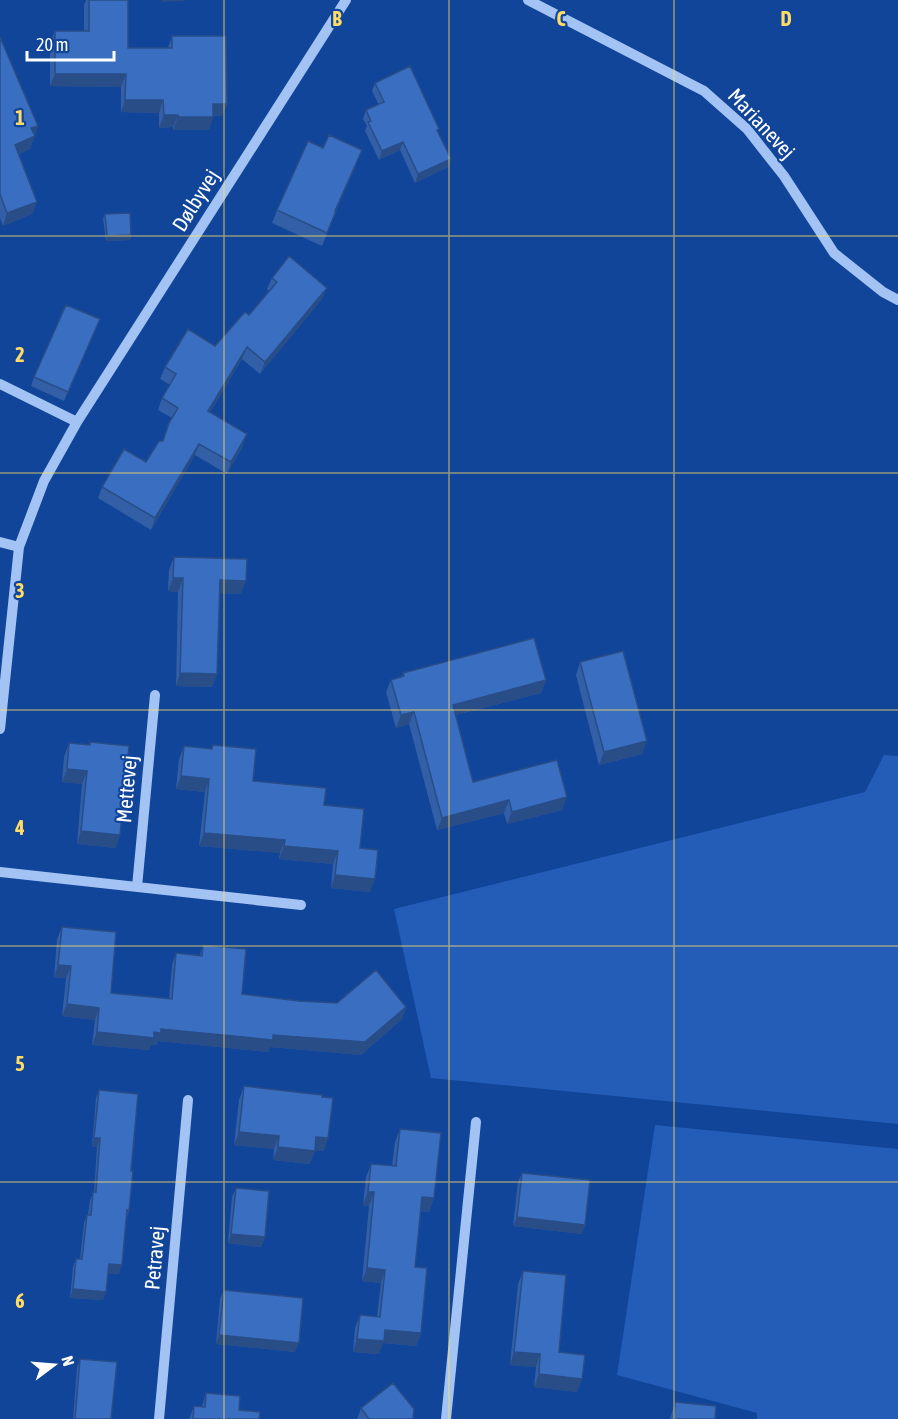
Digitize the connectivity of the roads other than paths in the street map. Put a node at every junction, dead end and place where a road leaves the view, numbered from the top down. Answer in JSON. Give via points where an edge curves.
{"nodes":[{"id":1,"x":346,"y":0,"type":"edge"},
{"id":2,"x":528,"y":0,"type":"edge"},
{"id":3,"x":898,"y":300,"type":"edge"},
{"id":4,"x":0,"y":384,"type":"edge"},
{"id":5,"x":77,"y":422,"type":"junction"},
{"id":6,"x":0,"y":542,"type":"edge"},
{"id":7,"x":19,"y":547,"type":"junction"},
{"id":8,"x":154,"y":695,"type":"dead end"},
{"id":9,"x":0,"y":729,"type":"edge"},
{"id":10,"x":0,"y":872,"type":"edge"},
{"id":11,"x":137,"y":887,"type":"junction"},
{"id":12,"x":301,"y":905,"type":"dead end"},
{"id":13,"x":188,"y":1100,"type":"dead end"},
{"id":14,"x":477,"y":1122,"type":"dead end"},
{"id":15,"x":159,"y":1419,"type":"edge"},
{"id":16,"x":446,"y":1419,"type":"edge"}],
"edges":[{"from":1,"to":5,"type":"street","name":"Dølbyvej"},
{"from":2,"to":3,"type":"street","name":"Marianevej","via":[[704,91],[747,129],[784,176],[834,254]]},
{"from":4,"to":5,"type":"street"},
{"from":5,"to":7,"type":"street","name":"Dølbyvej","via":[[44,481]]},
{"from":6,"to":7,"type":"street"},
{"from":7,"to":9,"type":"street","name":"Dølbyvej"},
{"from":8,"to":11,"type":"street","name":"Mettevej"},
{"from":10,"to":11,"type":"street"},
{"from":11,"to":12,"type":"street"},
{"from":13,"to":15,"type":"street","name":"Petravej"},
{"from":14,"to":16,"type":"street"}]}
